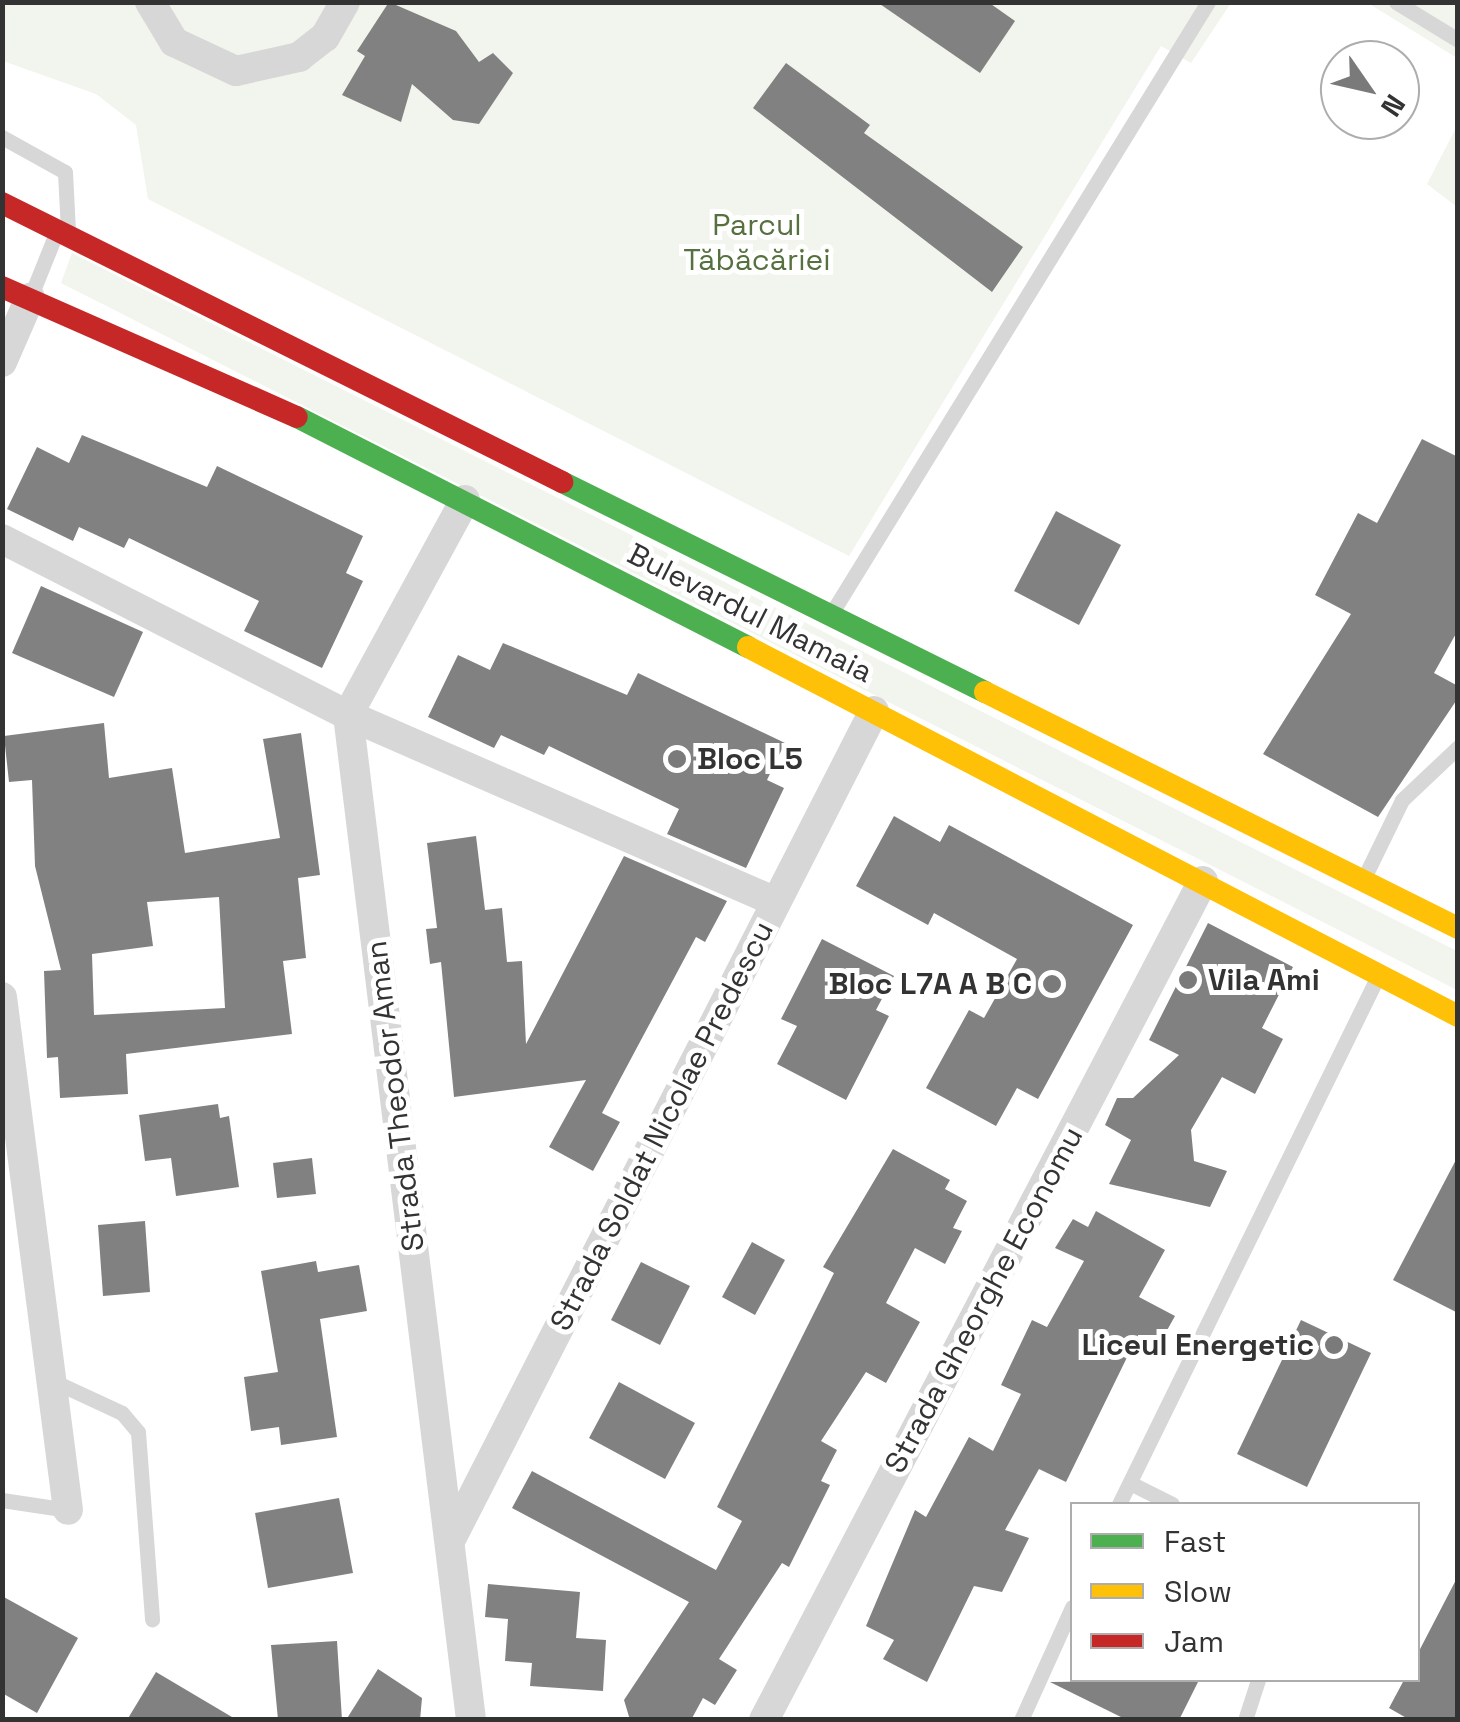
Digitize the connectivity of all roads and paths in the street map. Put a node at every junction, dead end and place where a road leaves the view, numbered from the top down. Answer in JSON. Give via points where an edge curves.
{"nodes":[{"id":1,"x":150,"y":2,"type":"edge"},
{"id":2,"x":346,"y":2,"type":"edge"},
{"id":3,"x":1208,"y":2,"type":"edge"},
{"id":4,"x":1396,"y":2,"type":"edge"},
{"id":5,"x":1458,"y":40,"type":"edge"},
{"id":6,"x":2,"y":137,"type":"edge"},
{"id":7,"x":2,"y":203,"type":"edge"},
{"id":8,"x":64,"y":229,"type":"junction"},
{"id":9,"x":16,"y":293,"type":"edge"},
{"id":10,"x":2,"y":362,"type":"edge"},
{"id":11,"x":466,"y":500,"type":"junction"},
{"id":12,"x":2,"y":539,"type":"edge"},
{"id":13,"x":832,"y":614,"type":"junction"},
{"id":14,"x":874,"y":711,"type":"junction"},
{"id":15,"x":348,"y":714,"type":"junction"},
{"id":16,"x":1458,"y":747,"type":"edge"},
{"id":17,"x":1364,"y":880,"type":"junction"},
{"id":18,"x":1203,"y":881,"type":"junction"},
{"id":19,"x":776,"y":902,"type":"junction"},
{"id":20,"x":1458,"y":928,"type":"edge"},
{"id":21,"x":1378,"y":974,"type":"junction"},
{"id":22,"x":2,"y":998,"type":"edge"},
{"id":23,"x":1458,"y":1016,"type":"edge"},
{"id":24,"x":51,"y":1380,"type":"junction"},
{"id":25,"x":1130,"y":1483,"type":"junction"},
{"id":26,"x":2,"y":1500,"type":"edge"},
{"id":27,"x":1121,"y":1502,"type":"edge"},
{"id":28,"x":1168,"y":1502,"type":"edge"},
{"id":29,"x":68,"y":1510,"type":"joint"},
{"id":30,"x":450,"y":1541,"type":"junction"},
{"id":31,"x":1070,"y":1611,"type":"edge"},
{"id":32,"x":152,"y":1618,"type":"dead end"},
{"id":33,"x":1257,"y":1682,"type":"edge"},
{"id":34,"x":472,"y":1720,"type":"edge"},
{"id":35,"x":764,"y":1720,"type":"edge"},
{"id":36,"x":1020,"y":1720,"type":"edge"},
{"id":37,"x":1245,"y":1720,"type":"edge"}],
"edges":[{"from":1,"to":2,"type":"street","via":[[174,42],[236,71],[299,58],[325,37]]},
{"from":3,"to":13,"type":"lane"},
{"from":4,"to":5,"type":"lane"},
{"from":6,"to":8,"type":"lane","via":[[65,172]]},
{"from":7,"to":8,"type":"main road","name":"Bulevardul Mamaia"},
{"from":8,"to":9,"type":"lane"},
{"from":8,"to":13,"type":"main road","name":"Bulevardul Mamaia"},
{"from":9,"to":10,"type":"street"},
{"from":9,"to":11,"type":"main road","name":"Bulevardul Mamaia","via":[[192,366]]},
{"from":11,"to":14,"type":"main road","name":"Bulevardul Mamaia"},
{"from":11,"to":15,"type":"street"},
{"from":12,"to":15,"type":"street"},
{"from":13,"to":17,"type":"main road","name":"Bulevardul Mamaia"},
{"from":14,"to":18,"type":"main road","name":"Bulevardul Mamaia"},
{"from":14,"to":19,"type":"street","name":"Strada Soldat Nicolae Predescu"},
{"from":15,"to":19,"type":"street"},
{"from":15,"to":30,"type":"street","name":"Strada Theodor Aman"},
{"from":16,"to":17,"type":"lane","via":[[1402,800]]},
{"from":17,"to":20,"type":"main road","name":"Bulevardul Mamaia"},
{"from":18,"to":21,"type":"main road","name":"Bulevardul Mamaia"},
{"from":18,"to":35,"type":"street","name":"Strada Gheorghe Economu"},
{"from":19,"to":30,"type":"street","name":"Strada Soldat Nicolae Predescu"},
{"from":21,"to":23,"type":"main road","name":"Bulevardul Mamaia"},
{"from":21,"to":25,"type":"lane"},
{"from":22,"to":24,"type":"street"},
{"from":24,"to":29,"type":"street"},
{"from":24,"to":32,"type":"lane","via":[[122,1413],[138,1432]]},
{"from":25,"to":27,"type":"lane"},
{"from":25,"to":28,"type":"lane"},
{"from":26,"to":29,"type":"lane"},
{"from":30,"to":34,"type":"street","name":"Strada Theodor Aman"},
{"from":31,"to":36,"type":"lane"},
{"from":33,"to":37,"type":"lane"}]}
